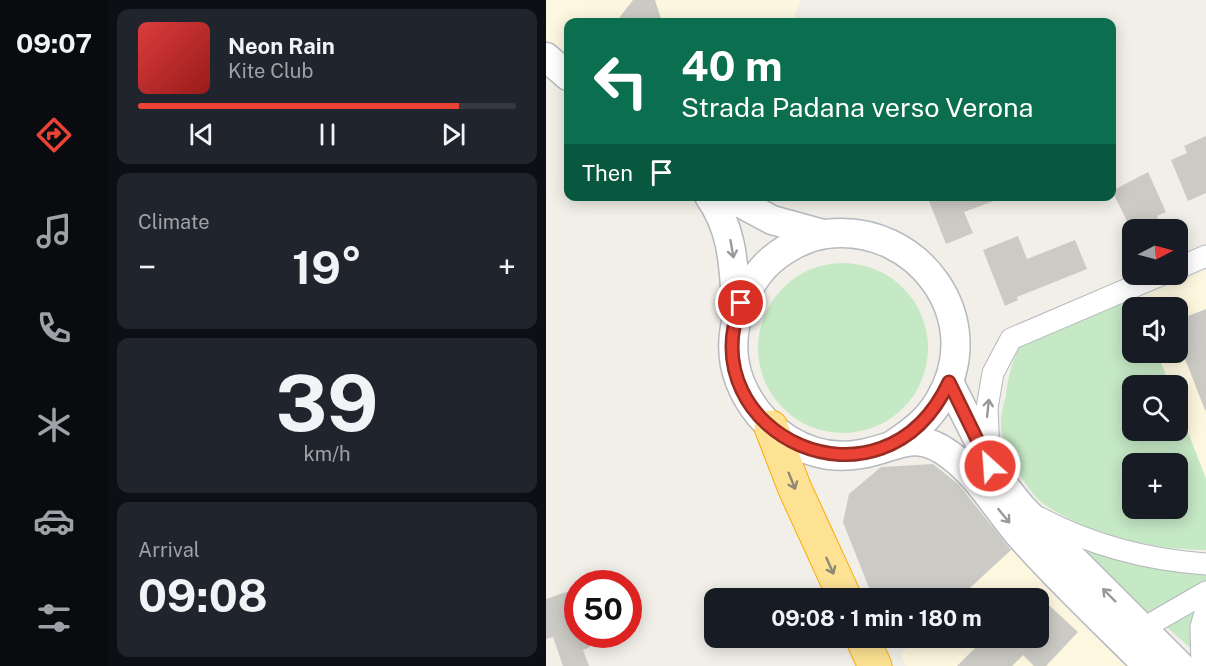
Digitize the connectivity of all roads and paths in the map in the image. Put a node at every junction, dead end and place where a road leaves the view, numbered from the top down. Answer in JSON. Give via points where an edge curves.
{"nodes":[{"id":1,"x":546,"y":57,"type":"edge"},
{"id":2,"x":564,"y":73,"type":"edge"},
{"id":3,"x":712,"y":201,"type":"edge"},
{"id":4,"x":736,"y":201,"type":"edge"},
{"id":5,"x":823,"y":234,"type":"junction"},
{"id":6,"x":1206,"y":256,"type":"edge"},
{"id":7,"x":1188,"y":264,"type":"edge"},
{"id":8,"x":1137,"y":285,"type":"edge"},
{"id":9,"x":737,"y":315,"type":"junction"},
{"id":10,"x":949,"y":382,"type":"junction"},
{"id":11,"x":771,"y":427,"type":"junction"},
{"id":12,"x":894,"y":444,"type":"junction"},
{"id":13,"x":990,"y":466,"type":"junction"},
{"id":14,"x":1022,"y":508,"type":"junction"},
{"id":15,"x":1206,"y":564,"type":"edge"},
{"id":16,"x":840,"y":588,"type":"edge"},
{"id":17,"x":1206,"y":592,"type":"edge"},
{"id":18,"x":1206,"y":609,"type":"edge"},
{"id":19,"x":1108,"y":626,"type":"junction"},
{"id":20,"x":1142,"y":628,"type":"junction"},
{"id":21,"x":867,"y":648,"type":"edge"},
{"id":22,"x":875,"y":666,"type":"edge"},
{"id":23,"x":1148,"y":666,"type":"edge"},
{"id":24,"x":1180,"y":666,"type":"edge"},
{"id":25,"x":1202,"y":666,"type":"edge"}],
"edges":[{"from":1,"to":2,"type":"main road"},
{"from":3,"to":9,"type":"main road","one_way":true,"via":[[730,237]]},
{"from":4,"to":5,"type":"main road","via":[[772,220]]},
{"from":5,"to":9,"type":"main road","via":[[800,242],[760,271]]},
{"from":5,"to":10,"type":"main road","via":[[869,235],[912,255],[928,271],[951,312],[955,335]]},
{"from":6,"to":7,"type":"street"},
{"from":13,"to":8,"type":"street","one_way":true,"via":[[987,408],[993,373],[1011,339]]},
{"from":9,"to":11,"type":"main road","via":[[734,345],[738,376],[756,412]]},
{"from":10,"to":12,"type":"main road","via":[[927,418]]},
{"from":10,"to":13,"type":"main road"},
{"from":11,"to":12,"type":"main road","via":[[786,439],[822,453],[861,454]]},
{"from":11,"to":16,"type":"highway","one_way":true},
{"from":12,"to":19,"type":"main road","one_way":true,"via":[[913,439],[935,445],[952,456],[1022,538]]},
{"from":13,"to":14,"type":"main road"},
{"from":14,"to":15,"type":"street","via":[[1096,542],[1167,560]]},
{"from":20,"to":14,"type":"main road","one_way":true},
{"from":17,"to":20,"type":"street"},
{"from":18,"to":25,"type":"street","via":[[1201,627]]},
{"from":19,"to":20,"type":"street"},
{"from":19,"to":23,"type":"main road"},
{"from":20,"to":24,"type":"main road"},
{"from":21,"to":22,"type":"highway"}]}
